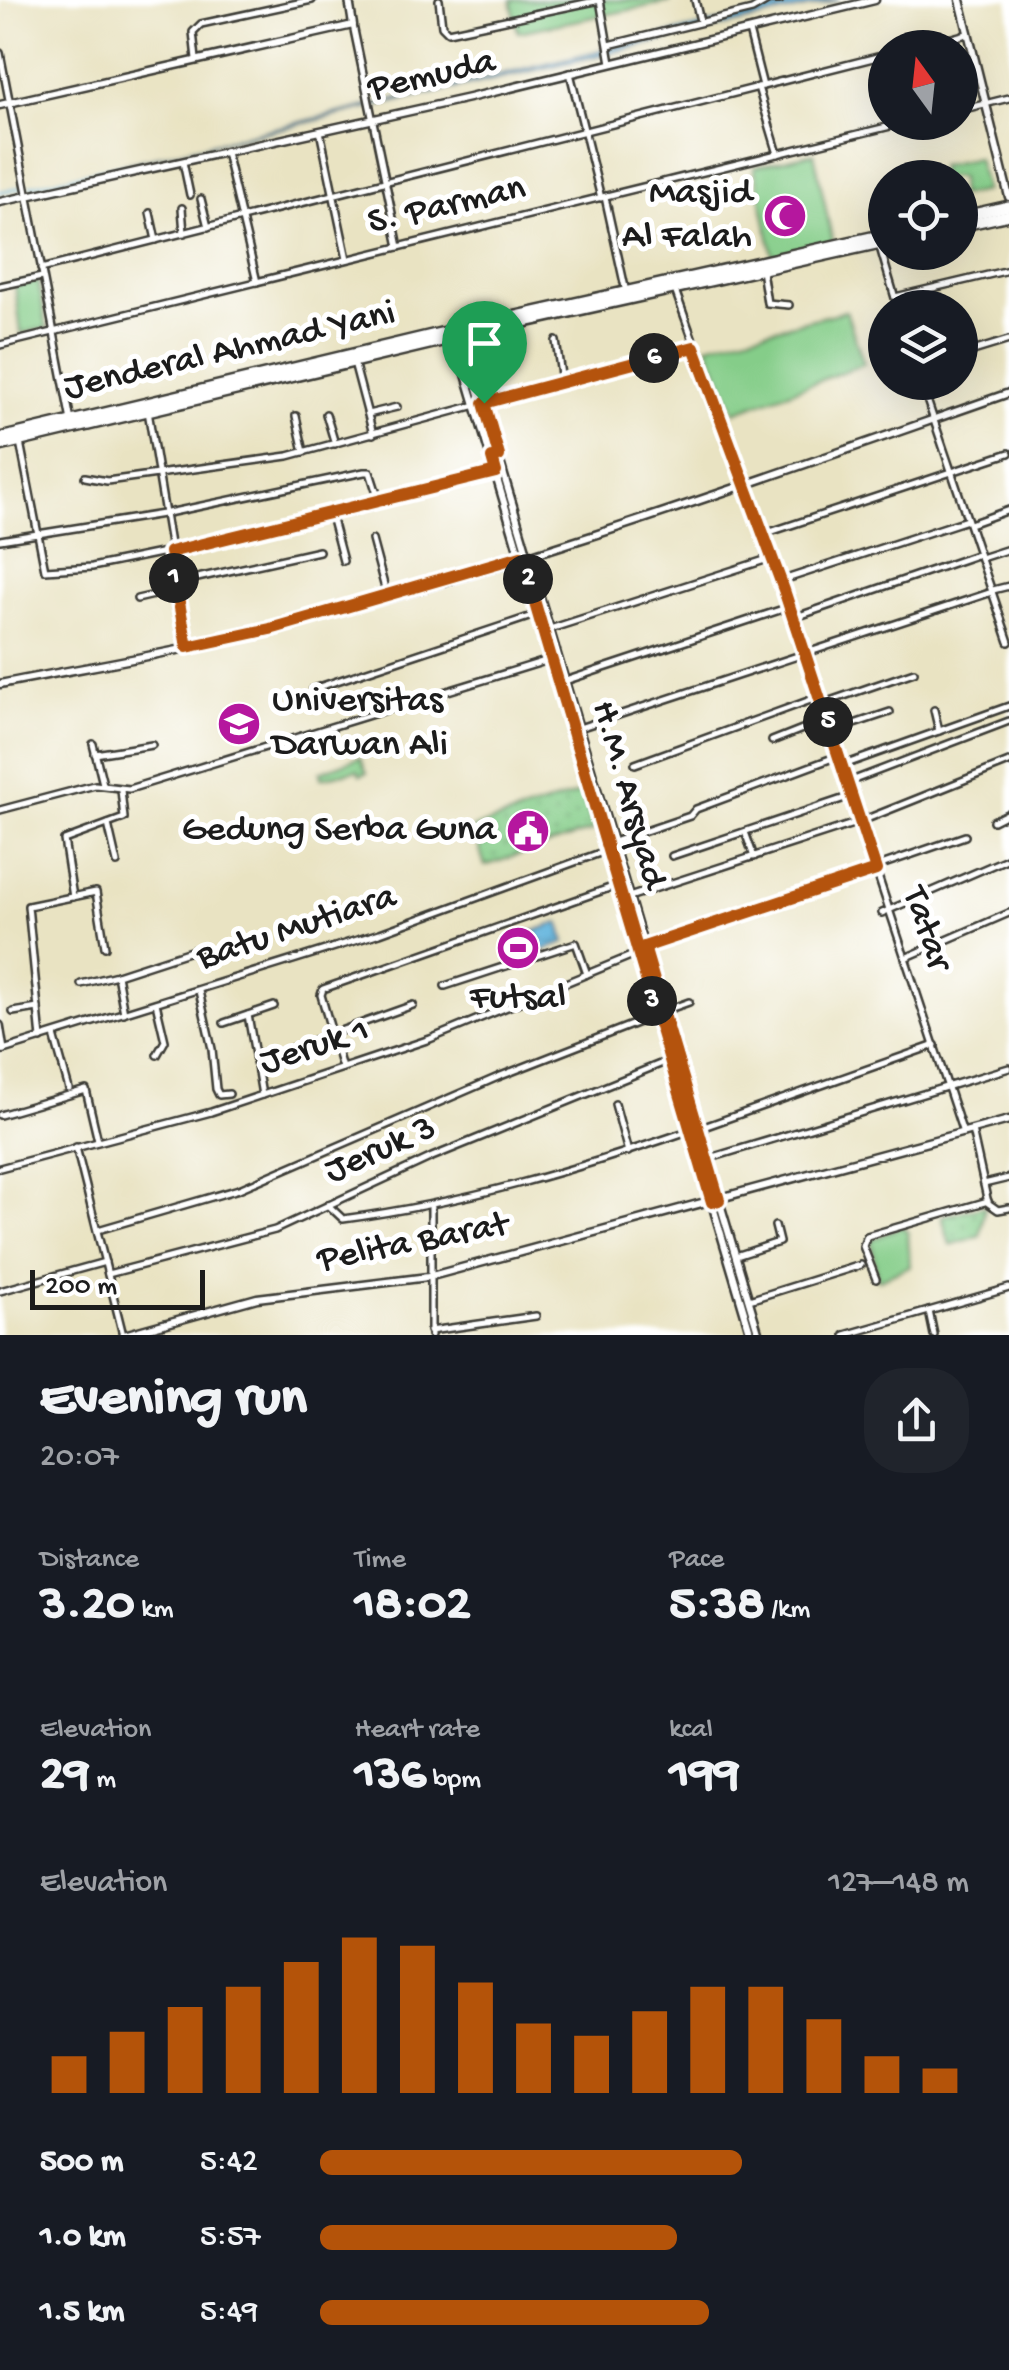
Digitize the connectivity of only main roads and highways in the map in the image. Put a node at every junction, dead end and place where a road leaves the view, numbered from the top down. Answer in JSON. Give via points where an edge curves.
{"nodes":[{"id":1,"x":1009,"y":206,"type":"edge"},
{"id":2,"x":978,"y":213,"type":"edge"},
{"id":3,"x":1009,"y":215,"type":"edge"},
{"id":4,"x":978,"y":222,"type":"edge"},
{"id":5,"x":868,"y":242,"type":"edge"},
{"id":6,"x":868,"y":242,"type":"edge"},
{"id":7,"x":458,"y":333,"type":"junction"},
{"id":8,"x":215,"y":392,"type":"junction"},
{"id":9,"x":0,"y":438,"type":"edge"},
{"id":10,"x":0,"y":446,"type":"edge"}],
"edges":[{"from":1,"to":2,"type":"highway"},
{"from":3,"to":4,"type":"highway"},
{"from":5,"to":7,"type":"highway","name":"Jenderal Ahmad Yani"},
{"from":6,"to":7,"type":"highway","name":"Jenderal Ahmad Yani"},
{"from":7,"to":8,"type":"highway","name":"Jenderal Ahmad Yani"},
{"from":8,"to":9,"type":"highway","name":"Jenderal Ahmad Yani"},
{"from":8,"to":10,"type":"highway","name":"Jenderal Ahmad Yani"}]}
